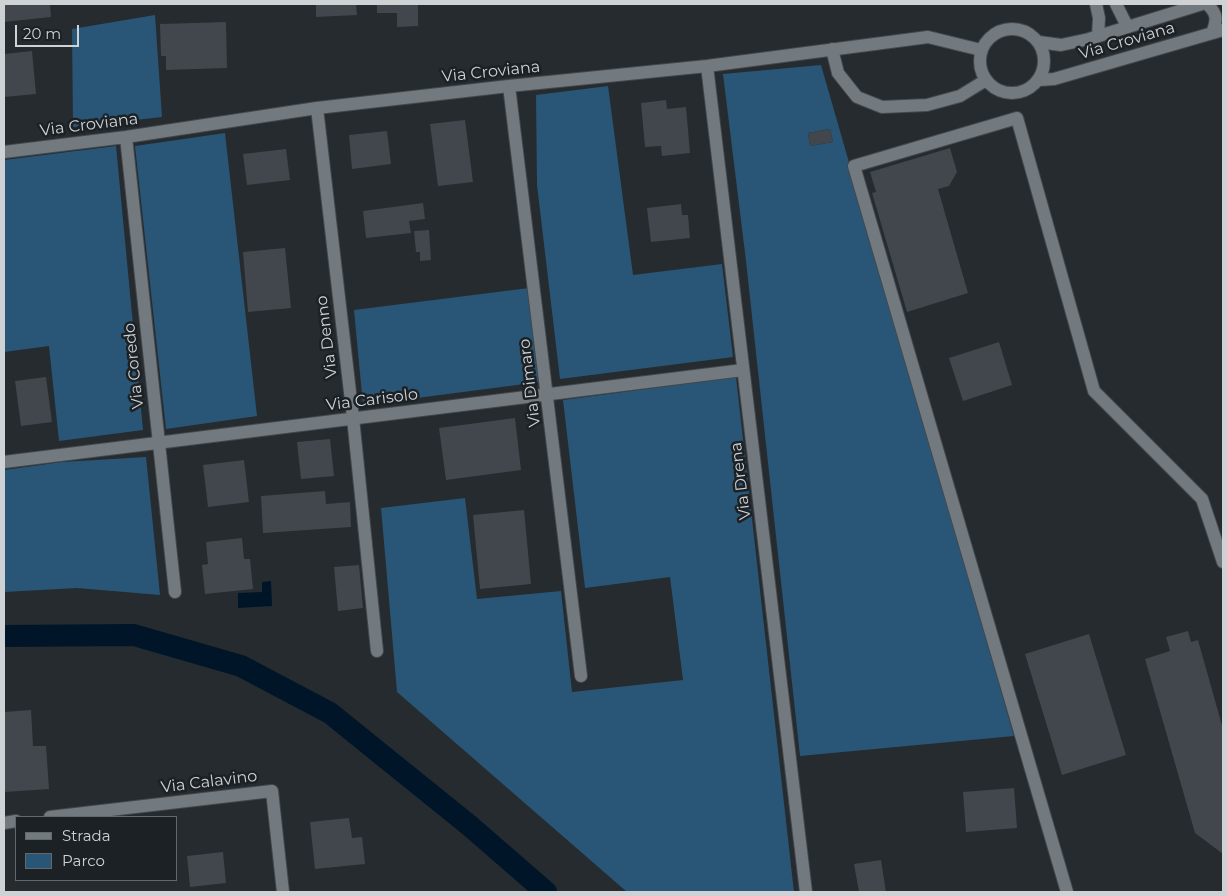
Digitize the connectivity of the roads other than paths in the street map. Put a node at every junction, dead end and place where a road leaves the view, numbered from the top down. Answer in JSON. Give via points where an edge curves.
{"nodes":[{"id":1,"x":1096,"y":4,"type":"edge"},
{"id":2,"x":1116,"y":4,"type":"edge"},
{"id":3,"x":1202,"y":4,"type":"edge"},
{"id":4,"x":1207,"y":4,"type":"edge"},
{"id":5,"x":1127,"y":26,"type":"junction"},
{"id":6,"x":1218,"y":32,"type":"edge"},
{"id":7,"x":1098,"y":36,"type":"junction"},
{"id":8,"x":1038,"y":42,"type":"junction"},
{"id":9,"x":832,"y":49,"type":"junction"},
{"id":10,"x":981,"y":50,"type":"junction"},
{"id":11,"x":707,"y":66,"type":"junction"},
{"id":12,"x":986,"y":80,"type":"junction"},
{"id":13,"x":1038,"y":80,"type":"junction"},
{"id":14,"x":510,"y":86,"type":"junction"},
{"id":15,"x":317,"y":108,"type":"junction"},
{"id":16,"x":126,"y":137,"type":"junction"},
{"id":17,"x":4,"y":152,"type":"edge"},
{"id":18,"x":744,"y":370,"type":"junction"},
{"id":19,"x":548,"y":394,"type":"junction"},
{"id":20,"x":353,"y":418,"type":"junction"},
{"id":21,"x":159,"y":443,"type":"junction"},
{"id":22,"x":4,"y":462,"type":"edge"},
{"id":23,"x":1223,"y":562,"type":"edge"},
{"id":24,"x":175,"y":592,"type":"dead end"},
{"id":25,"x":377,"y":651,"type":"dead end"},
{"id":26,"x":581,"y":676,"type":"dead end"},
{"id":27,"x":59,"y":816,"type":"edge"},
{"id":28,"x":283,"y":892,"type":"edge"},
{"id":29,"x":806,"y":892,"type":"edge"},
{"id":30,"x":1067,"y":892,"type":"edge"}],
"edges":[{"from":1,"to":7,"type":"street"},
{"from":2,"to":5,"type":"street"},
{"from":3,"to":5,"type":"street","name":"Via Croviana"},
{"from":4,"to":6,"type":"street","via":[[1214,11]]},
{"from":5,"to":7,"type":"street","name":"Via Croviana"},
{"from":6,"to":13,"type":"street","name":"Via Croviana","via":[[1054,79]]},
{"from":7,"to":8,"type":"street","name":"Via Croviana","via":[[1061,45]]},
{"from":8,"to":10,"type":"street","via":[[1032,34],[1012,28],[994,35]]},
{"from":8,"to":13,"type":"street","via":[[1044,61]]},
{"from":9,"to":10,"type":"street","name":"Via Croviana","via":[[928,37]]},
{"from":9,"to":11,"type":"street","name":"Via Croviana"},
{"from":9,"to":12,"type":"street","via":[[838,73],[857,97],[882,107],[927,105],[960,96]]},
{"from":10,"to":12,"type":"street","via":[[981,66]]},
{"from":11,"to":14,"type":"street","name":"Via Croviana"},
{"from":11,"to":18,"type":"street","name":"Via Drena"},
{"from":12,"to":13,"type":"street","via":[[1002,92],[1012,93],[1022,92]]},
{"from":14,"to":15,"type":"street","name":"Via Croviana"},
{"from":14,"to":19,"type":"street","name":"Via Dimaro"},
{"from":15,"to":16,"type":"street","name":"Via Croviana"},
{"from":15,"to":20,"type":"street","name":"Via Denno"},
{"from":16,"to":17,"type":"street","name":"Via Croviana"},
{"from":16,"to":21,"type":"street","name":"Via Coredo"},
{"from":18,"to":19,"type":"street","name":"Via Carisolo"},
{"from":18,"to":29,"type":"street","name":"Via Drena"},
{"from":19,"to":20,"type":"street","name":"Via Carisolo"},
{"from":19,"to":26,"type":"street","name":"Via Dimaro"},
{"from":20,"to":21,"type":"street","name":"Via Carisolo"},
{"from":20,"to":25,"type":"street","name":"Via Denno"},
{"from":21,"to":22,"type":"street","name":"Via Carisolo"},
{"from":21,"to":24,"type":"street","name":"Via Coredo"},
{"from":23,"to":30,"type":"street","via":[[1202,498],[1094,391],[1016,118],[854,166]]},
{"from":27,"to":28,"type":"street","name":"Via Calavino","via":[[272,791]]}]}
